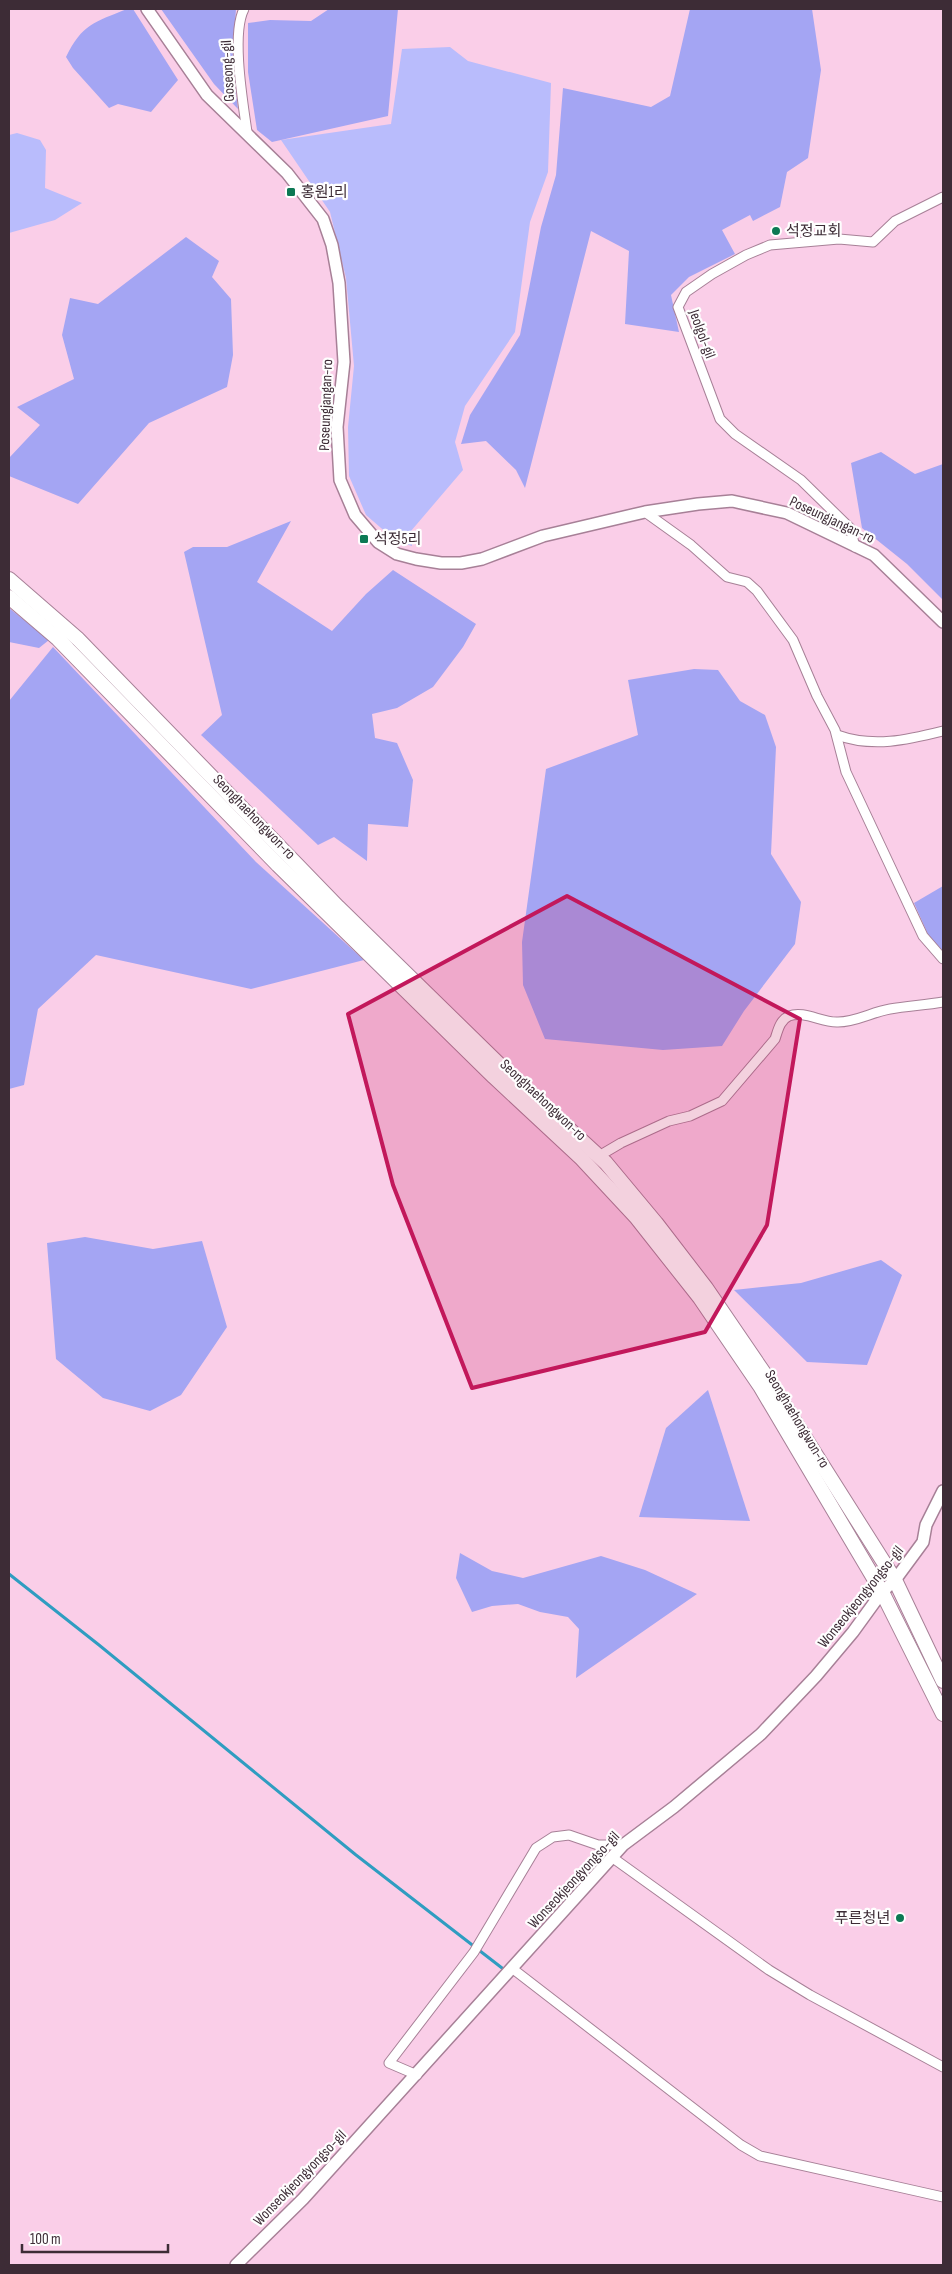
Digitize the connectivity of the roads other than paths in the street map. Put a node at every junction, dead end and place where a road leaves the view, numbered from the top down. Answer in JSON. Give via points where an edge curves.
{"nodes":[{"id":1,"x":147,"y":9,"type":"edge"},
{"id":2,"x":244,"y":9,"type":"edge"},
{"id":3,"x":247,"y":132,"type":"junction"},
{"id":4,"x":943,"y":197,"type":"edge"},
{"id":5,"x":645,"y":512,"type":"junction"},
{"id":6,"x":855,"y":547,"type":"junction"},
{"id":7,"x":9,"y":580,"type":"edge"},
{"id":8,"x":9,"y":597,"type":"edge"},
{"id":9,"x":943,"y":622,"type":"edge"},
{"id":10,"x":943,"y":731,"type":"edge"},
{"id":11,"x":836,"y":735,"type":"junction"},
{"id":12,"x":943,"y":959,"type":"edge"},
{"id":13,"x":943,"y":1002,"type":"edge"},
{"id":14,"x":604,"y":1153,"type":"dead end"},
{"id":15,"x":943,"y":1491,"type":"edge"},
{"id":16,"x":895,"y":1580,"type":"junction"},
{"id":17,"x":882,"y":1592,"type":"junction"},
{"id":18,"x":943,"y":1681,"type":"edge"},
{"id":19,"x":943,"y":1714,"type":"edge"},
{"id":20,"x":623,"y":1846,"type":"junction"},
{"id":21,"x":613,"y":1858,"type":"junction"},
{"id":22,"x":513,"y":1969,"type":"junction"},
{"id":23,"x":943,"y":2067,"type":"edge"},
{"id":24,"x":417,"y":2075,"type":"junction"},
{"id":25,"x":943,"y":2197,"type":"edge"},
{"id":26,"x":236,"y":2265,"type":"edge"}],
"edges":[{"from":1,"to":3,"type":"street","name":"Poseungjangan-ro","via":[[207,95]]},
{"from":2,"to":3,"type":"street","name":"Goseong-gil","via":[[240,16],[238,68]]},
{"from":3,"to":5,"type":"street","name":"Poseungjangan-ro","via":[[307,198],[323,220],[332,245],[339,283],[344,362],[338,428],[340,480],[355,515],[378,542],[397,554],[416,559],[460,563],[482,559],[542,536]]},
{"from":4,"to":6,"type":"street","name":"Jeolgol-gil","via":[[895,221],[873,242],[839,239],[770,245],[746,255],[686,292],[678,307],[720,419],[735,434],[801,480],[850,528]]},
{"from":5,"to":6,"type":"street","name":"Poseungjangan-ro","via":[[732,501],[788,513]]},
{"from":5,"to":11,"type":"street","via":[[727,576],[747,582],[756,591],[793,640]]},
{"from":6,"to":9,"type":"street","name":"Poseungjangan-ro","via":[[874,555]]},
{"from":7,"to":16,"type":"main road","name":"Seonghaehongwon-ro","via":[[78,639],[338,907],[509,1074],[606,1163],[706,1288]]},
{"from":8,"to":17,"type":"main road","name":"Seonghaehongwon-ro","via":[[58,639],[278,865],[582,1159],[636,1217],[700,1298],[760,1386]]},
{"from":10,"to":11,"type":"street","via":[[888,742],[856,742]]},
{"from":11,"to":12,"type":"street","via":[[846,772],[923,936]]},
{"from":13,"to":14,"type":"street","via":[[889,1009],[836,1023],[803,1016],[785,1018],[775,1039],[722,1101],[690,1116],[669,1121]]},
{"from":15,"to":16,"type":"street","name":"Wonseokjeongyongso-gil","via":[[926,1525],[923,1542]]},
{"from":16,"to":17,"type":"street","name":"Wonseokjeongyongso-gil"},
{"from":16,"to":18,"type":"main road","name":"Seonghaehongwon-ro"},
{"from":17,"to":19,"type":"main road","name":"Seonghaehongwon-ro"},
{"from":17,"to":20,"type":"street","name":"Wonseokjeongyongso-gil","via":[[816,1676],[761,1734]]},
{"from":20,"to":21,"type":"street","name":"Wonseokjeongyongso-gil"},
{"from":20,"to":24,"type":"street","via":[[598,1845],[569,1835],[554,1837],[536,1848],[474,1952],[389,2063]]},
{"from":21,"to":22,"type":"street","name":"Wonseokjeongyongso-gil"},
{"from":21,"to":23,"type":"street","via":[[769,1970]]},
{"from":22,"to":24,"type":"street","name":"Wonseokjeongyongso-gil"},
{"from":22,"to":25,"type":"street","via":[[741,2145],[760,2156]]},
{"from":24,"to":26,"type":"street","name":"Wonseokjeongyongso-gil","via":[[303,2199]]}]}
